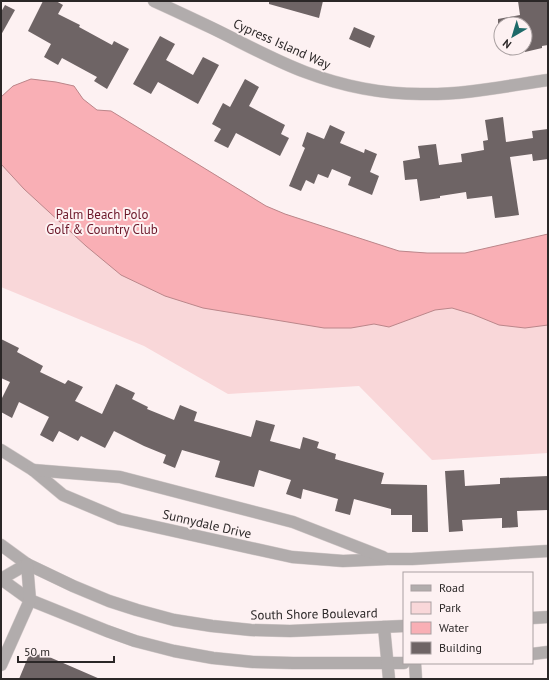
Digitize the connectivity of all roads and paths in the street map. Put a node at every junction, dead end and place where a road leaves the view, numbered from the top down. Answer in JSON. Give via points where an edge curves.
{"nodes":[{"id":1,"x":154,"y":1,"type":"edge"},
{"id":2,"x":548,"y":80,"type":"edge"},
{"id":3,"x":1,"y":450,"type":"edge"},
{"id":4,"x":33,"y":470,"type":"junction"},
{"id":5,"x":1,"y":546,"type":"edge"},
{"id":6,"x":548,"y":551,"type":"edge"},
{"id":7,"x":387,"y":559,"type":"junction"},
{"id":8,"x":27,"y":564,"type":"junction"},
{"id":9,"x":1,"y":580,"type":"edge"},
{"id":10,"x":30,"y":600,"type":"junction"},
{"id":11,"x":548,"y":617,"type":"edge"},
{"id":12,"x":533,"y":618,"type":"edge"},
{"id":13,"x":384,"y":626,"type":"junction"},
{"id":14,"x":403,"y":626,"type":"edge"},
{"id":15,"x":548,"y":652,"type":"edge"},
{"id":16,"x":533,"y":654,"type":"edge"},
{"id":17,"x":388,"y":663,"type":"junction"},
{"id":18,"x":403,"y":663,"type":"edge"},
{"id":19,"x":415,"y":664,"type":"edge"},
{"id":20,"x":1,"y":665,"type":"edge"},
{"id":21,"x":389,"y":679,"type":"edge"},
{"id":22,"x":416,"y":679,"type":"edge"}],
"edges":[{"from":1,"to":2,"type":"street","name":"Cypress Island Way","via":[[305,72],[362,88],[399,93],[451,94]]},
{"from":3,"to":4,"type":"street","name":"Sunnydale Drive"},
{"from":4,"to":7,"type":"street","name":"Sunnydale Drive","via":[[120,477],[293,522]]},
{"from":4,"to":7,"type":"street","name":"Sunnydale Drive","via":[[63,495],[120,519],[292,557],[343,561]]},
{"from":5,"to":8,"type":"street","name":"South Shore Boulevard"},
{"from":6,"to":7,"type":"street","name":"Sunnydale Drive"},
{"from":8,"to":9,"type":"street"},
{"from":8,"to":10,"type":"street"},
{"from":8,"to":13,"type":"street","name":"South Shore Boulevard","via":[[109,600],[174,620],[251,630],[290,631]]},
{"from":9,"to":10,"type":"street"},
{"from":10,"to":17,"type":"street","via":[[135,641],[213,658],[253,662]]},
{"from":10,"to":20,"type":"street"},
{"from":11,"to":12,"type":"street"},
{"from":13,"to":14,"type":"street","name":"South Shore Boulevard"},
{"from":13,"to":17,"type":"street"},
{"from":15,"to":16,"type":"street"},
{"from":17,"to":18,"type":"street"},
{"from":17,"to":21,"type":"street"},
{"from":19,"to":22,"type":"street"}]}
